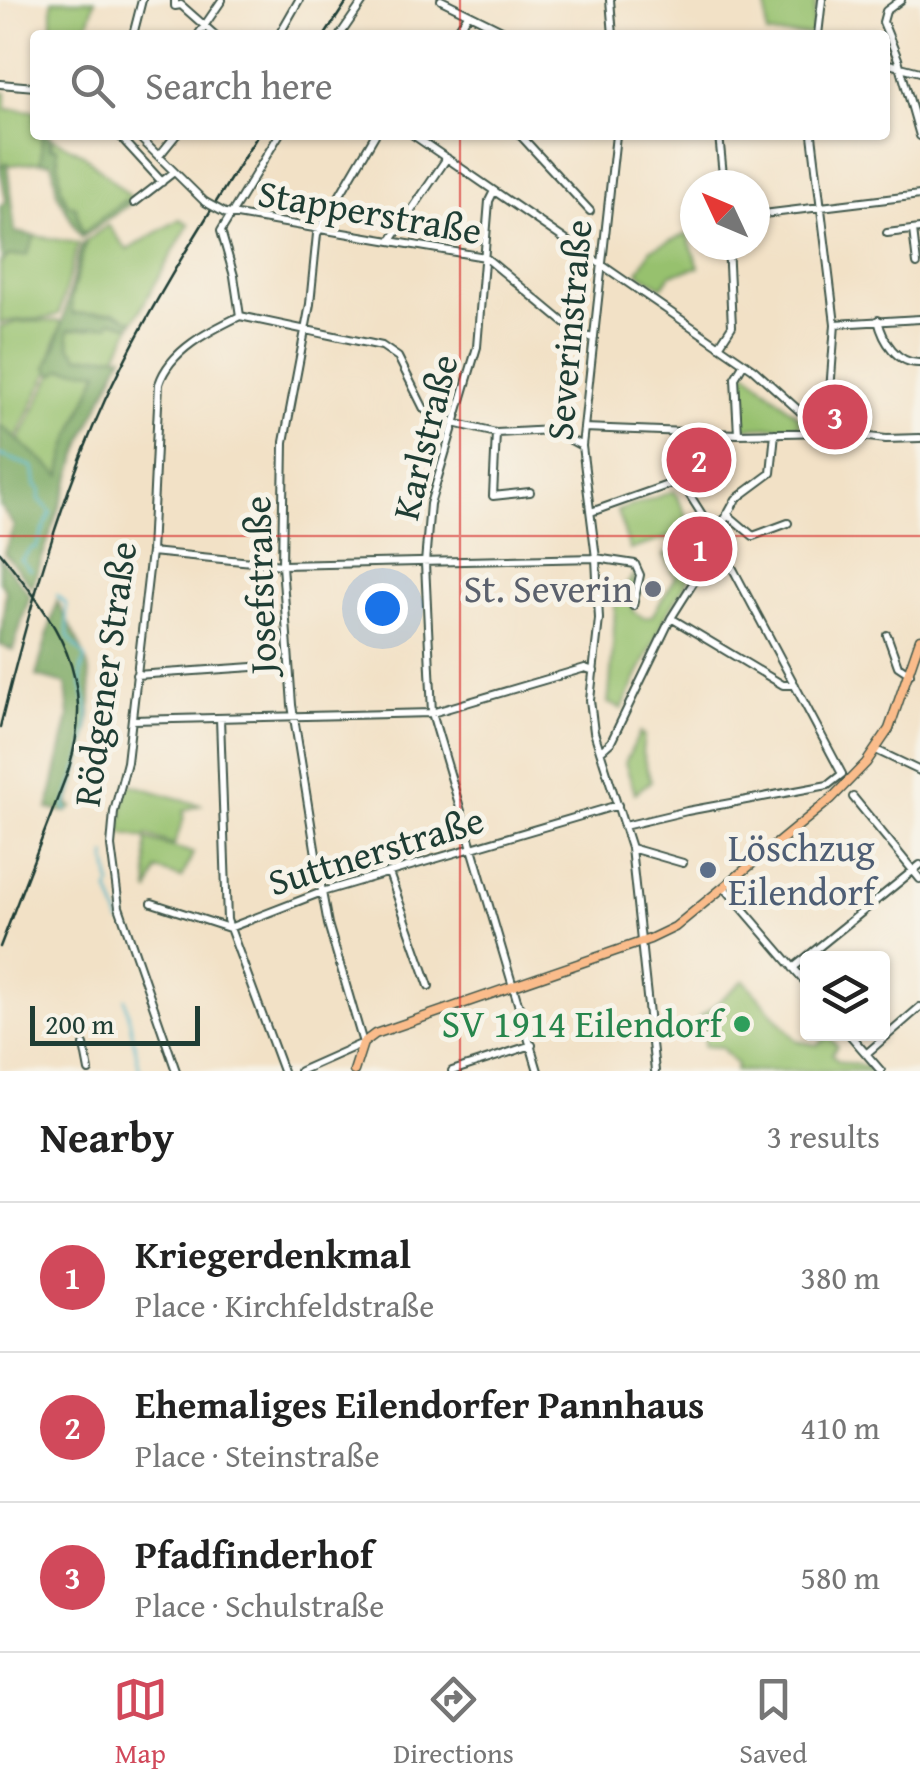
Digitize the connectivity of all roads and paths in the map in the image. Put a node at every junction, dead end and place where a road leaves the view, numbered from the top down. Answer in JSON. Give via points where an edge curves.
{"nodes":[{"id":1,"x":142,"y":0,"type":"edge"},
{"id":2,"x":222,"y":0,"type":"edge"},
{"id":3,"x":364,"y":0,"type":"edge"},
{"id":4,"x":441,"y":0,"type":"edge"},
{"id":5,"x":610,"y":0,"type":"edge"},
{"id":6,"x":822,"y":0,"type":"edge"},
{"id":7,"x":901,"y":0,"type":"edge"},
{"id":8,"x":296,"y":1,"type":"edge"},
{"id":9,"x":179,"y":2,"type":"edge"},
{"id":10,"x":468,"y":15,"type":"junction"},
{"id":11,"x":202,"y":25,"type":"junction"},
{"id":12,"x":134,"y":30,"type":"edge"},
{"id":13,"x":200,"y":30,"type":"edge"},
{"id":14,"x":208,"y":30,"type":"edge"},
{"id":15,"x":282,"y":30,"type":"edge"},
{"id":16,"x":343,"y":30,"type":"edge"},
{"id":17,"x":458,"y":30,"type":"edge"},
{"id":18,"x":501,"y":30,"type":"edge"},
{"id":19,"x":612,"y":30,"type":"edge"},
{"id":20,"x":819,"y":30,"type":"edge"},
{"id":21,"x":887,"y":30,"type":"edge"},
{"id":22,"x":890,"y":39,"type":"edge"},
{"id":23,"x":890,"y":64,"type":"edge"},
{"id":24,"x":898,"y":66,"type":"junction"},
{"id":25,"x":920,"y":72,"type":"edge"},
{"id":26,"x":0,"y":84,"type":"edge"},
{"id":27,"x":30,"y":87,"type":"edge"},
{"id":28,"x":920,"y":136,"type":"edge"},
{"id":29,"x":123,"y":140,"type":"edge"},
{"id":30,"x":142,"y":140,"type":"edge"},
{"id":31,"x":172,"y":140,"type":"edge"},
{"id":32,"x":276,"y":140,"type":"edge"},
{"id":33,"x":372,"y":140,"type":"edge"},
{"id":34,"x":420,"y":140,"type":"edge"},
{"id":35,"x":525,"y":140,"type":"edge"},
{"id":36,"x":615,"y":140,"type":"edge"},
{"id":37,"x":720,"y":140,"type":"edge"},
{"id":38,"x":813,"y":140,"type":"edge"},
{"id":39,"x":159,"y":156,"type":"junction"},
{"id":40,"x":447,"y":158,"type":"junction"},
{"id":41,"x":722,"y":170,"type":"edge"},
{"id":42,"x":174,"y":172,"type":"junction"},
{"id":43,"x":162,"y":182,"type":"junction"},
{"id":44,"x":494,"y":191,"type":"junction"},
{"id":45,"x":920,"y":195,"type":"edge"},
{"id":46,"x":134,"y":203,"type":"dead end"},
{"id":47,"x":820,"y":207,"type":"junction"},
{"id":48,"x":590,"y":211,"type":"dead end"},
{"id":49,"x":770,"y":213,"type":"edge"},
{"id":50,"x":227,"y":214,"type":"junction"},
{"id":51,"x":320,"y":228,"type":"junction"},
{"id":52,"x":916,"y":229,"type":"edge"},
{"id":53,"x":888,"y":233,"type":"dead end"},
{"id":54,"x":392,"y":239,"type":"junction"},
{"id":55,"x":485,"y":257,"type":"junction"},
{"id":56,"x":729,"y":260,"type":"edge"},
{"id":57,"x":602,"y":263,"type":"junction"},
{"id":58,"x":917,"y":264,"type":"dead end"},
{"id":59,"x":240,"y":316,"type":"junction"},
{"id":60,"x":920,"y":319,"type":"edge"},
{"id":61,"x":878,"y":320,"type":"junction"},
{"id":62,"x":835,"y":324,"type":"junction"},
{"id":63,"x":306,"y":328,"type":"junction"},
{"id":64,"x":594,"y":338,"type":"junction"},
{"id":65,"x":719,"y":346,"type":"junction"},
{"id":66,"x":744,"y":363,"type":"junction"},
{"id":67,"x":920,"y":363,"type":"edge"},
{"id":68,"x":455,"y":425,"type":"junction"},
{"id":69,"x":584,"y":428,"type":"junction"},
{"id":70,"x":807,"y":432,"type":"junction"},
{"id":71,"x":827,"y":432,"type":"junction"},
{"id":72,"x":496,"y":433,"type":"junction"},
{"id":73,"x":776,"y":433,"type":"junction"},
{"id":74,"x":738,"y":434,"type":"junction"},
{"id":75,"x":920,"y":438,"type":"edge"},
{"id":76,"x":582,"y":446,"type":"junction"},
{"id":77,"x":530,"y":492,"type":"dead end"},
{"id":78,"x":591,"y":512,"type":"junction"},
{"id":79,"x":728,"y":514,"type":"junction"},
{"id":80,"x":788,"y":523,"type":"dead end"},
{"id":81,"x":710,"y":526,"type":"junction"},
{"id":82,"x":719,"y":542,"type":"junction"},
{"id":83,"x":151,"y":552,"type":"junction"},
{"id":84,"x":596,"y":558,"type":"junction"},
{"id":85,"x":424,"y":563,"type":"junction"},
{"id":86,"x":282,"y":565,"type":"junction"},
{"id":87,"x":633,"y":606,"type":"dead end"},
{"id":88,"x":671,"y":618,"type":"junction"},
{"id":89,"x":887,"y":635,"type":"dead end"},
{"id":90,"x":920,"y":639,"type":"edge"},
{"id":91,"x":253,"y":667,"type":"dead end"},
{"id":92,"x":594,"y":671,"type":"junction"},
{"id":93,"x":910,"y":674,"type":"junction"},
{"id":94,"x":136,"y":676,"type":"junction"},
{"id":95,"x":795,"y":685,"type":"junction"},
{"id":96,"x":432,"y":713,"type":"junction"},
{"id":97,"x":294,"y":717,"type":"junction"},
{"id":98,"x":220,"y":718,"type":"junction"},
{"id":99,"x":132,"y":720,"type":"junction"},
{"id":100,"x":876,"y":750,"type":"junction"},
{"id":101,"x":601,"y":751,"type":"junction"},
{"id":102,"x":920,"y":771,"type":"edge"},
{"id":103,"x":853,"y":797,"type":"dead end"},
{"id":104,"x":618,"y":805,"type":"junction"},
{"id":105,"x":624,"y":826,"type":"junction"},
{"id":106,"x":630,"y":848,"type":"junction"},
{"id":107,"x":472,"y":849,"type":"junction"},
{"id":108,"x":683,"y":863,"type":"dead end"},
{"id":109,"x":916,"y":868,"type":"edge"},
{"id":110,"x":389,"y":873,"type":"junction"},
{"id":111,"x":920,"y":879,"type":"edge"},
{"id":112,"x":725,"y":888,"type":"junction"},
{"id":113,"x":322,"y":892,"type":"junction"},
{"id":114,"x":152,"y":903,"type":"dead end"},
{"id":115,"x":230,"y":928,"type":"junction"},
{"id":116,"x":640,"y":942,"type":"junction"},
{"id":117,"x":794,"y":968,"type":"junction"},
{"id":118,"x":800,"y":975,"type":"edge"},
{"id":119,"x":515,"y":985,"type":"junction"},
{"id":120,"x":429,"y":986,"type":"dead end"},
{"id":121,"x":920,"y":1007,"type":"edge"},
{"id":122,"x":855,"y":1041,"type":"edge"},
{"id":123,"x":363,"y":1043,"type":"junction"},
{"id":124,"x":84,"y":1045,"type":"dead end"},
{"id":125,"x":532,"y":1045,"type":"junction"},
{"id":126,"x":866,"y":1054,"type":"junction"},
{"id":127,"x":538,"y":1069,"type":"edge"},
{"id":128,"x":89,"y":1071,"type":"edge"},
{"id":129,"x":176,"y":1071,"type":"edge"},
{"id":130,"x":283,"y":1071,"type":"edge"},
{"id":131,"x":300,"y":1071,"type":"edge"},
{"id":132,"x":354,"y":1071,"type":"edge"},
{"id":133,"x":452,"y":1071,"type":"edge"},
{"id":134,"x":527,"y":1071,"type":"edge"},
{"id":135,"x":655,"y":1071,"type":"edge"},
{"id":136,"x":881,"y":1071,"type":"edge"}],
"edges":[{"from":1,"to":12,"type":"street"},
{"from":2,"to":11,"type":"street"},
{"from":3,"to":16,"type":"street"},
{"from":4,"to":10,"type":"street"},
{"from":5,"to":19,"type":"street"},
{"from":6,"to":20,"type":"street"},
{"from":7,"to":21,"type":"street","via":[[883,16]]},
{"from":8,"to":15,"type":"street"},
{"from":9,"to":11,"type":"street"},
{"from":10,"to":17,"type":"street"},
{"from":10,"to":18,"type":"street"},
{"from":11,"to":13,"type":"street"},
{"from":11,"to":14,"type":"street"},
{"from":22,"to":24,"type":"street"},
{"from":23,"to":24,"type":"street"},
{"from":24,"to":25,"type":"street"},
{"from":24,"to":28,"type":"street"},
{"from":26,"to":27,"type":"street"},
{"from":29,"to":43,"type":"street"},
{"from":30,"to":39,"type":"street","name":"Stapperstraße"},
{"from":31,"to":39,"type":"street"},
{"from":32,"to":50,"type":"street"},
{"from":33,"to":51,"type":"street","name":"Josefstraße"},
{"from":34,"to":40,"type":"street"},
{"from":35,"to":48,"type":"street"},
{"from":36,"to":57,"type":"street","name":"Severinstraße"},
{"from":37,"to":41,"type":"street"},
{"from":38,"to":47,"type":"street"},
{"from":39,"to":42,"type":"street","name":"Stapperstraße"},
{"from":40,"to":44,"type":"street"},
{"from":40,"to":54,"type":"street"},
{"from":42,"to":43,"type":"street"},
{"from":42,"to":50,"type":"street","name":"Stapperstraße","bridge":true},
{"from":43,"to":46,"type":"street"},
{"from":44,"to":55,"type":"street","name":"Karlstraße"},
{"from":44,"to":57,"type":"street"},
{"from":45,"to":47,"type":"street"},
{"from":47,"to":49,"type":"street"},
{"from":47,"to":62,"type":"street"},
{"from":50,"to":51,"type":"street","name":"Stapperstraße"},
{"from":50,"to":59,"type":"street","via":[[221,236]]},
{"from":51,"to":54,"type":"street","name":"Stapperstraße"},
{"from":51,"to":63,"type":"street","name":"Josefstraße"},
{"from":52,"to":53,"type":"street"},
{"from":52,"to":58,"type":"street"},
{"from":54,"to":55,"type":"street","name":"Stapperstraße"},
{"from":55,"to":64,"type":"street","name":"Stapperstraße","via":[[579,336]]},
{"from":55,"to":68,"type":"street","name":"Karlstraße","via":[[477,347]]},
{"from":56,"to":65,"type":"street","via":[[732,326]]},
{"from":57,"to":64,"type":"street","name":"Severinstraße"},
{"from":57,"to":65,"type":"street"},
{"from":59,"to":63,"type":"street"},
{"from":59,"to":83,"type":"street","name":"Rödgener Straße","via":[[177,354],[164,371],[156,410]]},
{"from":60,"to":61,"type":"street"},
{"from":61,"to":62,"type":"street"},
{"from":61,"to":67,"type":"street","via":[[898,357]]},
{"from":62,"to":71,"type":"street"},
{"from":63,"to":68,"type":"street","via":[[391,351],[424,409]]},
{"from":63,"to":86,"type":"street","name":"Josefstraße","via":[[284,442]]},
{"from":64,"to":69,"type":"street","name":"Severinstraße"},
{"from":65,"to":66,"type":"street"},
{"from":66,"to":70,"type":"street","via":[[804,414]]},
{"from":66,"to":74,"type":"street","via":[[735,378]]},
{"from":68,"to":72,"type":"street"},
{"from":68,"to":85,"type":"street","name":"Karlstraße","via":[[430,504]]},
{"from":69,"to":74,"type":"street"},
{"from":69,"to":76,"type":"street","name":"Severinstraße"},
{"from":70,"to":71,"type":"street"},
{"from":70,"to":73,"type":"street"},
{"from":71,"to":75,"type":"street"},
{"from":72,"to":76,"type":"street","via":[[552,430]]},
{"from":72,"to":77,"type":"street","via":[[493,496]]},
{"from":73,"to":74,"type":"street"},
{"from":73,"to":79,"type":"street","via":[[772,470]]},
{"from":76,"to":78,"type":"street","name":"Severinstraße"},
{"from":78,"to":81,"type":"street","via":[[680,483]]},
{"from":78,"to":84,"type":"street","name":"Severinstraße"},
{"from":79,"to":80,"type":"street","via":[[753,536]]},
{"from":79,"to":81,"type":"street"},
{"from":81,"to":82,"type":"street"},
{"from":82,"to":88,"type":"street"},
{"from":82,"to":95,"type":"street"},
{"from":83,"to":86,"type":"street"},
{"from":83,"to":94,"type":"street","name":"Rödgener Straße"},
{"from":84,"to":85,"type":"street"},
{"from":84,"to":87,"type":"street","via":[[638,569]]},
{"from":84,"to":92,"type":"street","name":"Severinstraße"},
{"from":85,"to":86,"type":"street"},
{"from":85,"to":96,"type":"street","name":"Karlstraße"},
{"from":86,"to":97,"type":"street","name":"Josefstraße"},
{"from":88,"to":95,"type":"street","via":[[786,687]]},
{"from":88,"to":101,"type":"street","via":[[612,742]]},
{"from":89,"to":93,"type":"street","via":[[898,666]]},
{"from":90,"to":93,"type":"main road"},
{"from":91,"to":94,"type":"street"},
{"from":92,"to":96,"type":"street","via":[[585,668]]},
{"from":92,"to":101,"type":"street","name":"Severinstraße","via":[[590,714]]},
{"from":93,"to":100,"type":"main road"},
{"from":94,"to":99,"type":"street","name":"Rödgener Straße"},
{"from":95,"to":105,"type":"street","via":[[842,774],[828,785]]},
{"from":96,"to":97,"type":"street"},
{"from":96,"to":107,"type":"street","name":"Karlstraße"},
{"from":97,"to":98,"type":"street"},
{"from":97,"to":113,"type":"street","name":"Josefstraße"},
{"from":98,"to":99,"type":"street"},
{"from":98,"to":115,"type":"street"},
{"from":99,"to":129,"type":"street","name":"Rödgener Straße","via":[[112,831],[116,894]]},
{"from":100,"to":102,"type":"street"},
{"from":100,"to":112,"type":"main road","via":[[840,791]]},
{"from":101,"to":104,"type":"street","name":"Severinstraße"},
{"from":103,"to":109,"type":"street"},
{"from":104,"to":105,"type":"street","name":"Severinstraße"},
{"from":104,"to":107,"type":"street","name":"Suttnerstraße"},
{"from":105,"to":106,"type":"street","name":"Severinstraße"},
{"from":106,"to":108,"type":"street"},
{"from":106,"to":116,"type":"street","name":"Severinstraße"},
{"from":107,"to":110,"type":"street","name":"Suttnerstraße"},
{"from":107,"to":119,"type":"street","name":"Karlstraße"},
{"from":109,"to":111,"type":"street"},
{"from":109,"to":117,"type":"street"},
{"from":110,"to":113,"type":"street","name":"Suttnerstraße"},
{"from":110,"to":120,"type":"street"},
{"from":112,"to":116,"type":"main road","via":[[675,927]]},
{"from":112,"to":117,"type":"street"},
{"from":113,"to":115,"type":"street","name":"Suttnerstraße"},
{"from":113,"to":123,"type":"street","name":"Josefstraße"},
{"from":114,"to":115,"type":"street","name":"Suttnerstraße"},
{"from":115,"to":130,"type":"street"},
{"from":116,"to":119,"type":"main road"},
{"from":116,"to":135,"type":"street","name":"Severinstraße"},
{"from":117,"to":118,"type":"street"},
{"from":119,"to":123,"type":"main road"},
{"from":119,"to":125,"type":"street","name":"Karlstraße"},
{"from":121,"to":126,"type":"street"},
{"from":122,"to":126,"type":"street"},
{"from":123,"to":131,"type":"street"},
{"from":123,"to":132,"type":"main road"},
{"from":124,"to":128,"type":"street"},
{"from":125,"to":127,"type":"street","name":"Karlstraße"},
{"from":125,"to":133,"type":"street"},
{"from":126,"to":136,"type":"street"},
{"from":127,"to":134,"type":"street"}]}
